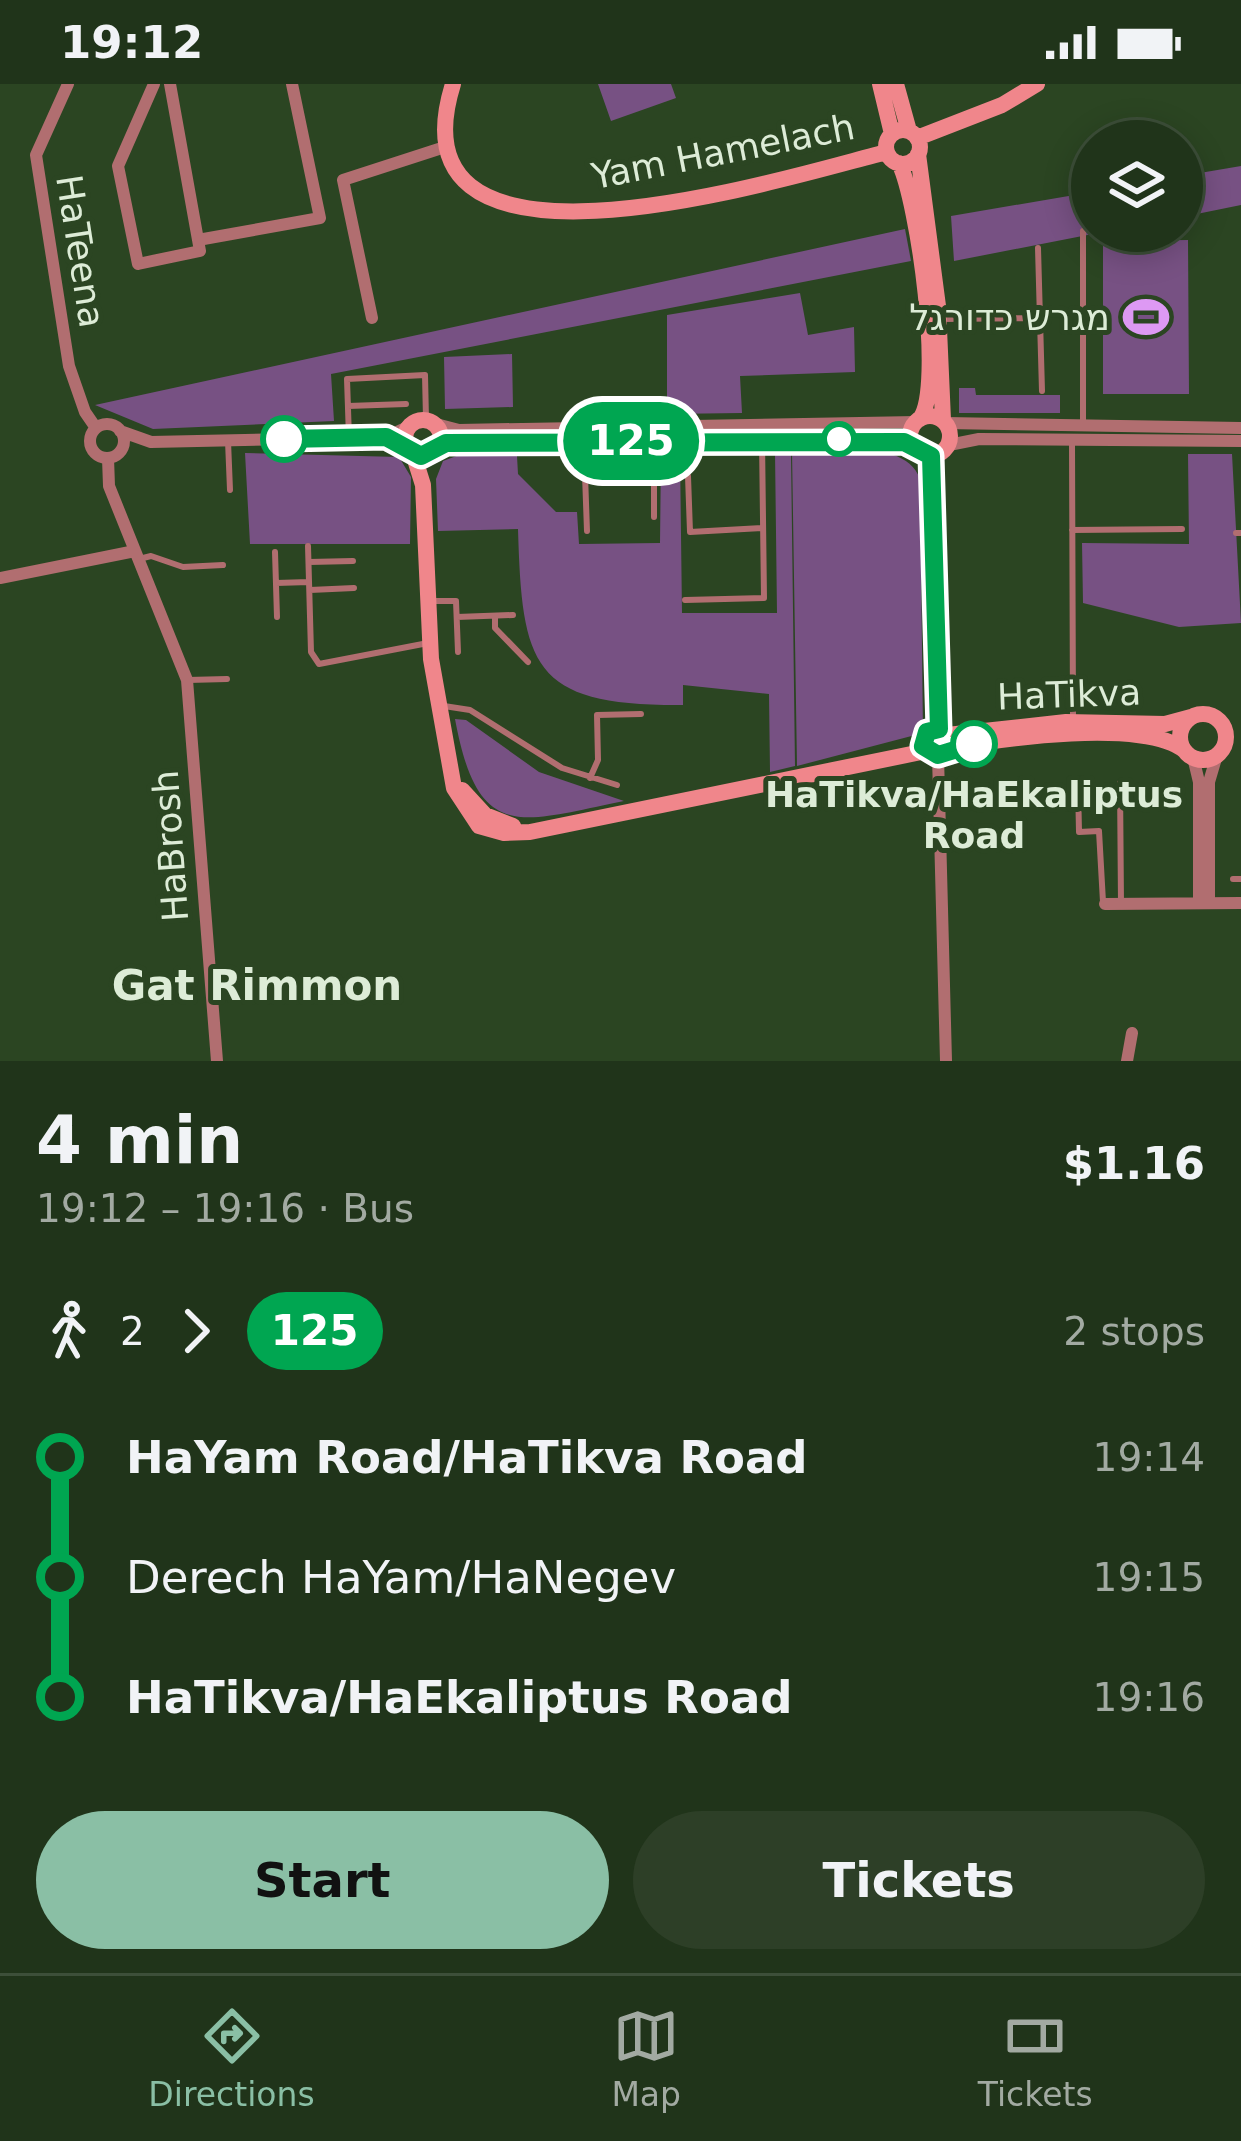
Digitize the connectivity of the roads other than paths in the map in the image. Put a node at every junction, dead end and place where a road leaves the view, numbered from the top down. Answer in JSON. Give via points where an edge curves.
{"nodes":[{"id":1,"x":68,"y":84,"type":"edge"},
{"id":2,"x":154,"y":84,"type":"edge"},
{"id":3,"x":170,"y":84,"type":"edge"},
{"id":4,"x":292,"y":84,"type":"edge"},
{"id":5,"x":453,"y":84,"type":"edge"},
{"id":6,"x":880,"y":84,"type":"edge"},
{"id":7,"x":896,"y":84,"type":"edge"},
{"id":8,"x":1037,"y":84,"type":"edge"},
{"id":9,"x":904,"y":145,"type":"junction"},
{"id":10,"x":448,"y":146,"type":"junction"},
{"id":11,"x":198,"y":240,"type":"junction"},
{"id":12,"x":1038,"y":248,"type":"dead end"},
{"id":13,"x":1083,"y":252,"type":"edge"},
{"id":14,"x":1040,"y":318,"type":"junction"},
{"id":15,"x":372,"y":319,"type":"dead end"},
{"id":16,"x":939,"y":319,"type":"junction"},
{"id":17,"x":1042,"y":391,"type":"dead end"},
{"id":18,"x":406,"y":404,"type":"dead end"},
{"id":19,"x":348,"y":406,"type":"junction"},
{"id":20,"x":918,"y":420,"type":"junction"},
{"id":21,"x":944,"y":422,"type":"junction"},
{"id":22,"x":423,"y":424,"type":"junction"},
{"id":23,"x":1083,"y":427,"type":"junction"},
{"id":24,"x":96,"y":428,"type":"junction"},
{"id":25,"x":1241,"y":428,"type":"edge"},
{"id":26,"x":120,"y":431,"type":"junction"},
{"id":27,"x":386,"y":437,"type":"junction"},
{"id":28,"x":349,"y":438,"type":"junction"},
{"id":29,"x":762,"y":440,"type":"junction"},
{"id":30,"x":1072,"y":440,"type":"junction"},
{"id":31,"x":228,"y":441,"type":"junction"},
{"id":32,"x":584,"y":441,"type":"junction"},
{"id":33,"x":1241,"y":441,"type":"edge"},
{"id":34,"x":152,"y":442,"type":"junction"},
{"id":35,"x":949,"y":445,"type":"junction"},
{"id":36,"x":913,"y":446,"type":"junction"},
{"id":37,"x":410,"y":450,"type":"junction"},
{"id":38,"x":436,"y":450,"type":"junction"},
{"id":39,"x":114,"y":454,"type":"junction"},
{"id":40,"x":931,"y":456,"type":"junction"},
{"id":41,"x":583,"y":467,"type":"junction"},
{"id":42,"x":688,"y":476,"type":"dead end"},
{"id":43,"x":423,"y":485,"type":"junction"},
{"id":44,"x":230,"y":490,"type":"dead end"},
{"id":45,"x":654,"y":517,"type":"dead end"},
{"id":46,"x":763,"y":528,"type":"junction"},
{"id":47,"x":1182,"y":529,"type":"dead end"},
{"id":48,"x":1072,"y":530,"type":"junction"},
{"id":49,"x":587,"y":531,"type":"dead end"},
{"id":50,"x":308,"y":546,"type":"dead end"},
{"id":51,"x":275,"y":552,"type":"dead end"},
{"id":52,"x":136,"y":555,"type":"junction"},
{"id":53,"x":353,"y":561,"type":"dead end"},
{"id":54,"x":308,"y":562,"type":"junction"},
{"id":55,"x":223,"y":566,"type":"dead end"},
{"id":56,"x":0,"y":578,"type":"edge"},
{"id":57,"x":276,"y":583,"type":"junction"},
{"id":58,"x":309,"y":586,"type":"junction"},
{"id":59,"x":354,"y":588,"type":"dead end"},
{"id":60,"x":685,"y":600,"type":"dead end"},
{"id":61,"x":426,"y":601,"type":"junction"},
{"id":62,"x":513,"y":615,"type":"dead end"},
{"id":63,"x":495,"y":616,"type":"junction"},
{"id":64,"x":277,"y":617,"type":"dead end"},
{"id":65,"x":457,"y":617,"type":"junction"},
{"id":66,"x":429,"y":643,"type":"junction"},
{"id":67,"x":458,"y":652,"type":"dead end"},
{"id":68,"x":528,"y":662,"type":"dead end"},
{"id":69,"x":226,"y":679,"type":"dead end"},
{"id":70,"x":187,"y":680,"type":"junction"},
{"id":71,"x":440,"y":707,"type":"junction"},
{"id":72,"x":641,"y":714,"type":"dead end"},
{"id":73,"x":1192,"y":717,"type":"junction"},
{"id":74,"x":1072,"y":722,"type":"junction"},
{"id":75,"x":1221,"y":723,"type":"junction"},
{"id":76,"x":1241,"y":731,"type":"edge"},
{"id":77,"x":937,"y":744,"type":"junction"},
{"id":78,"x":1241,"y":748,"type":"edge"},
{"id":79,"x":1189,"y":754,"type":"junction"},
{"id":80,"x":1218,"y":754,"type":"junction"},
{"id":81,"x":590,"y":778,"type":"junction"},
{"id":82,"x":1120,"y":782,"type":"dead end"},
{"id":83,"x":1078,"y":784,"type":"dead end"},
{"id":84,"x":617,"y":785,"type":"dead end"},
{"id":85,"x":1241,"y":903,"type":"edge"},
{"id":86,"x":1106,"y":904,"type":"joint"},
{"id":87,"x":1121,"y":904,"type":"junction"},
{"id":88,"x":1204,"y":904,"type":"junction"},
{"id":89,"x":1132,"y":1033,"type":"dead end"},
{"id":90,"x":217,"y":1061,"type":"edge"},
{"id":91,"x":946,"y":1061,"type":"edge"},
{"id":92,"x":1126,"y":1061,"type":"edge"}],
"edges":[{"from":1,"to":24,"type":"street","name":"HaTeena","via":[[36,155],[69,366]]},
{"from":2,"to":11,"type":"street","via":[[118,166],[138,264],[200,251]]},
{"from":3,"to":11,"type":"street"},
{"from":4,"to":11,"type":"street","via":[[320,218]]},
{"from":5,"to":10,"type":"street"},
{"from":6,"to":9,"type":"street"},
{"from":7,"to":9,"type":"street"},
{"from":8,"to":9,"type":"street","name":"Yam Hamelach"},
{"from":9,"to":10,"type":"street","name":"Yam Hamelach","via":[[688,199],[564,213],[521,211],[491,199],[472,186]]},
{"from":9,"to":16,"type":"street"},
{"from":9,"to":20,"type":"street","via":[[926,319],[929,399]]},
{"from":10,"to":15,"type":"street","via":[[343,180]]},
{"from":12,"to":14,"type":"lane"},
{"from":13,"to":23,"type":"lane"},
{"from":14,"to":16,"type":"lane"},
{"from":14,"to":17,"type":"lane"},
{"from":16,"to":21,"type":"street"},
{"from":18,"to":19,"type":"lane"},
{"from":19,"to":22,"type":"lane","via":[[347,379],[425,375]]},
{"from":19,"to":28,"type":"lane"},
{"from":20,"to":21,"type":"street"},
{"from":20,"to":22,"type":"street","via":[[459,430]]},
{"from":20,"to":36,"type":"street"},
{"from":21,"to":23,"type":"street"},
{"from":21,"to":35,"type":"street"},
{"from":22,"to":27,"type":"street"},
{"from":22,"to":37,"type":"street"},
{"from":22,"to":38,"type":"street"},
{"from":23,"to":25,"type":"street"},
{"from":24,"to":26,"type":"street"},
{"from":24,"to":39,"type":"street","name":"HaTeena","via":[[91,447]]},
{"from":26,"to":34,"type":"street"},
{"from":26,"to":39,"type":"street"},
{"from":27,"to":28,"type":"street"},
{"from":27,"to":37,"type":"street"},
{"from":28,"to":31,"type":"street"},
{"from":29,"to":32,"type":"street"},
{"from":29,"to":36,"type":"street","via":[[890,439]]},
{"from":29,"to":46,"type":"lane"},
{"from":30,"to":33,"type":"street"},
{"from":30,"to":35,"type":"street"},
{"from":30,"to":48,"type":"lane"},
{"from":31,"to":34,"type":"street"},
{"from":31,"to":44,"type":"lane"},
{"from":32,"to":38,"type":"street"},
{"from":32,"to":41,"type":"lane"},
{"from":34,"to":39,"type":"street"},
{"from":35,"to":40,"type":"street"},
{"from":36,"to":40,"type":"street"},
{"from":37,"to":38,"type":"street"},
{"from":37,"to":43,"type":"street"},
{"from":38,"to":43,"type":"street"},
{"from":39,"to":52,"type":"street","name":"HaBrosh","via":[[109,486]]},
{"from":40,"to":77,"type":"street"},
{"from":41,"to":45,"type":"lane","via":[[654,466]]},
{"from":41,"to":49,"type":"lane"},
{"from":42,"to":46,"type":"lane","via":[[690,532]]},
{"from":43,"to":61,"type":"street"},
{"from":46,"to":60,"type":"lane","via":[[764,598]]},
{"from":47,"to":48,"type":"lane"},
{"from":48,"to":74,"type":"lane"},
{"from":50,"to":54,"type":"lane"},
{"from":51,"to":57,"type":"lane"},
{"from":52,"to":55,"type":"lane","via":[[183,567]]},
{"from":52,"to":56,"type":"street"},
{"from":52,"to":70,"type":"street","name":"HaBrosh"},
{"from":53,"to":54,"type":"lane"},
{"from":54,"to":58,"type":"lane"},
{"from":57,"to":58,"type":"lane"},
{"from":57,"to":64,"type":"lane"},
{"from":58,"to":59,"type":"lane"},
{"from":58,"to":66,"type":"lane","via":[[311,652],[319,664]]},
{"from":61,"to":65,"type":"lane","via":[[456,601]]},
{"from":61,"to":66,"type":"street"},
{"from":62,"to":63,"type":"lane"},
{"from":63,"to":65,"type":"lane"},
{"from":63,"to":68,"type":"lane","via":[[495,628]]},
{"from":65,"to":67,"type":"lane"},
{"from":66,"to":71,"type":"street"},
{"from":69,"to":70,"type":"lane"},
{"from":70,"to":90,"type":"street","name":"HaBrosh"},
{"from":71,"to":77,"type":"street","via":[[451,767],[466,796],[496,821],[556,826]]},
{"from":71,"to":81,"type":"lane","via":[[474,712],[534,754]]},
{"from":72,"to":81,"type":"lane","via":[[597,716]]},
{"from":73,"to":74,"type":"street","name":"HaTikva"},
{"from":73,"to":75,"type":"street"},
{"from":73,"to":79,"type":"street","via":[[1180,734]]},
{"from":74,"to":77,"type":"street","name":"HaTikva"},
{"from":75,"to":76,"type":"street"},
{"from":75,"to":80,"type":"street","via":[[1226,740]]},
{"from":77,"to":79,"type":"street","name":"HaTikva","via":[[1099,735],[1165,739]]},
{"from":77,"to":91,"type":"street"},
{"from":78,"to":80,"type":"street"},
{"from":79,"to":80,"type":"street"},
{"from":79,"to":88,"type":"street","via":[[1199,779]]},
{"from":80,"to":88,"type":"street"},
{"from":81,"to":84,"type":"lane"},
{"from":82,"to":87,"type":"lane"},
{"from":83,"to":86,"type":"lane","via":[[1079,832],[1099,831]]},
{"from":85,"to":88,"type":"street"},
{"from":86,"to":87,"type":"street"},
{"from":87,"to":88,"type":"street"},
{"from":89,"to":92,"type":"street"}]}
